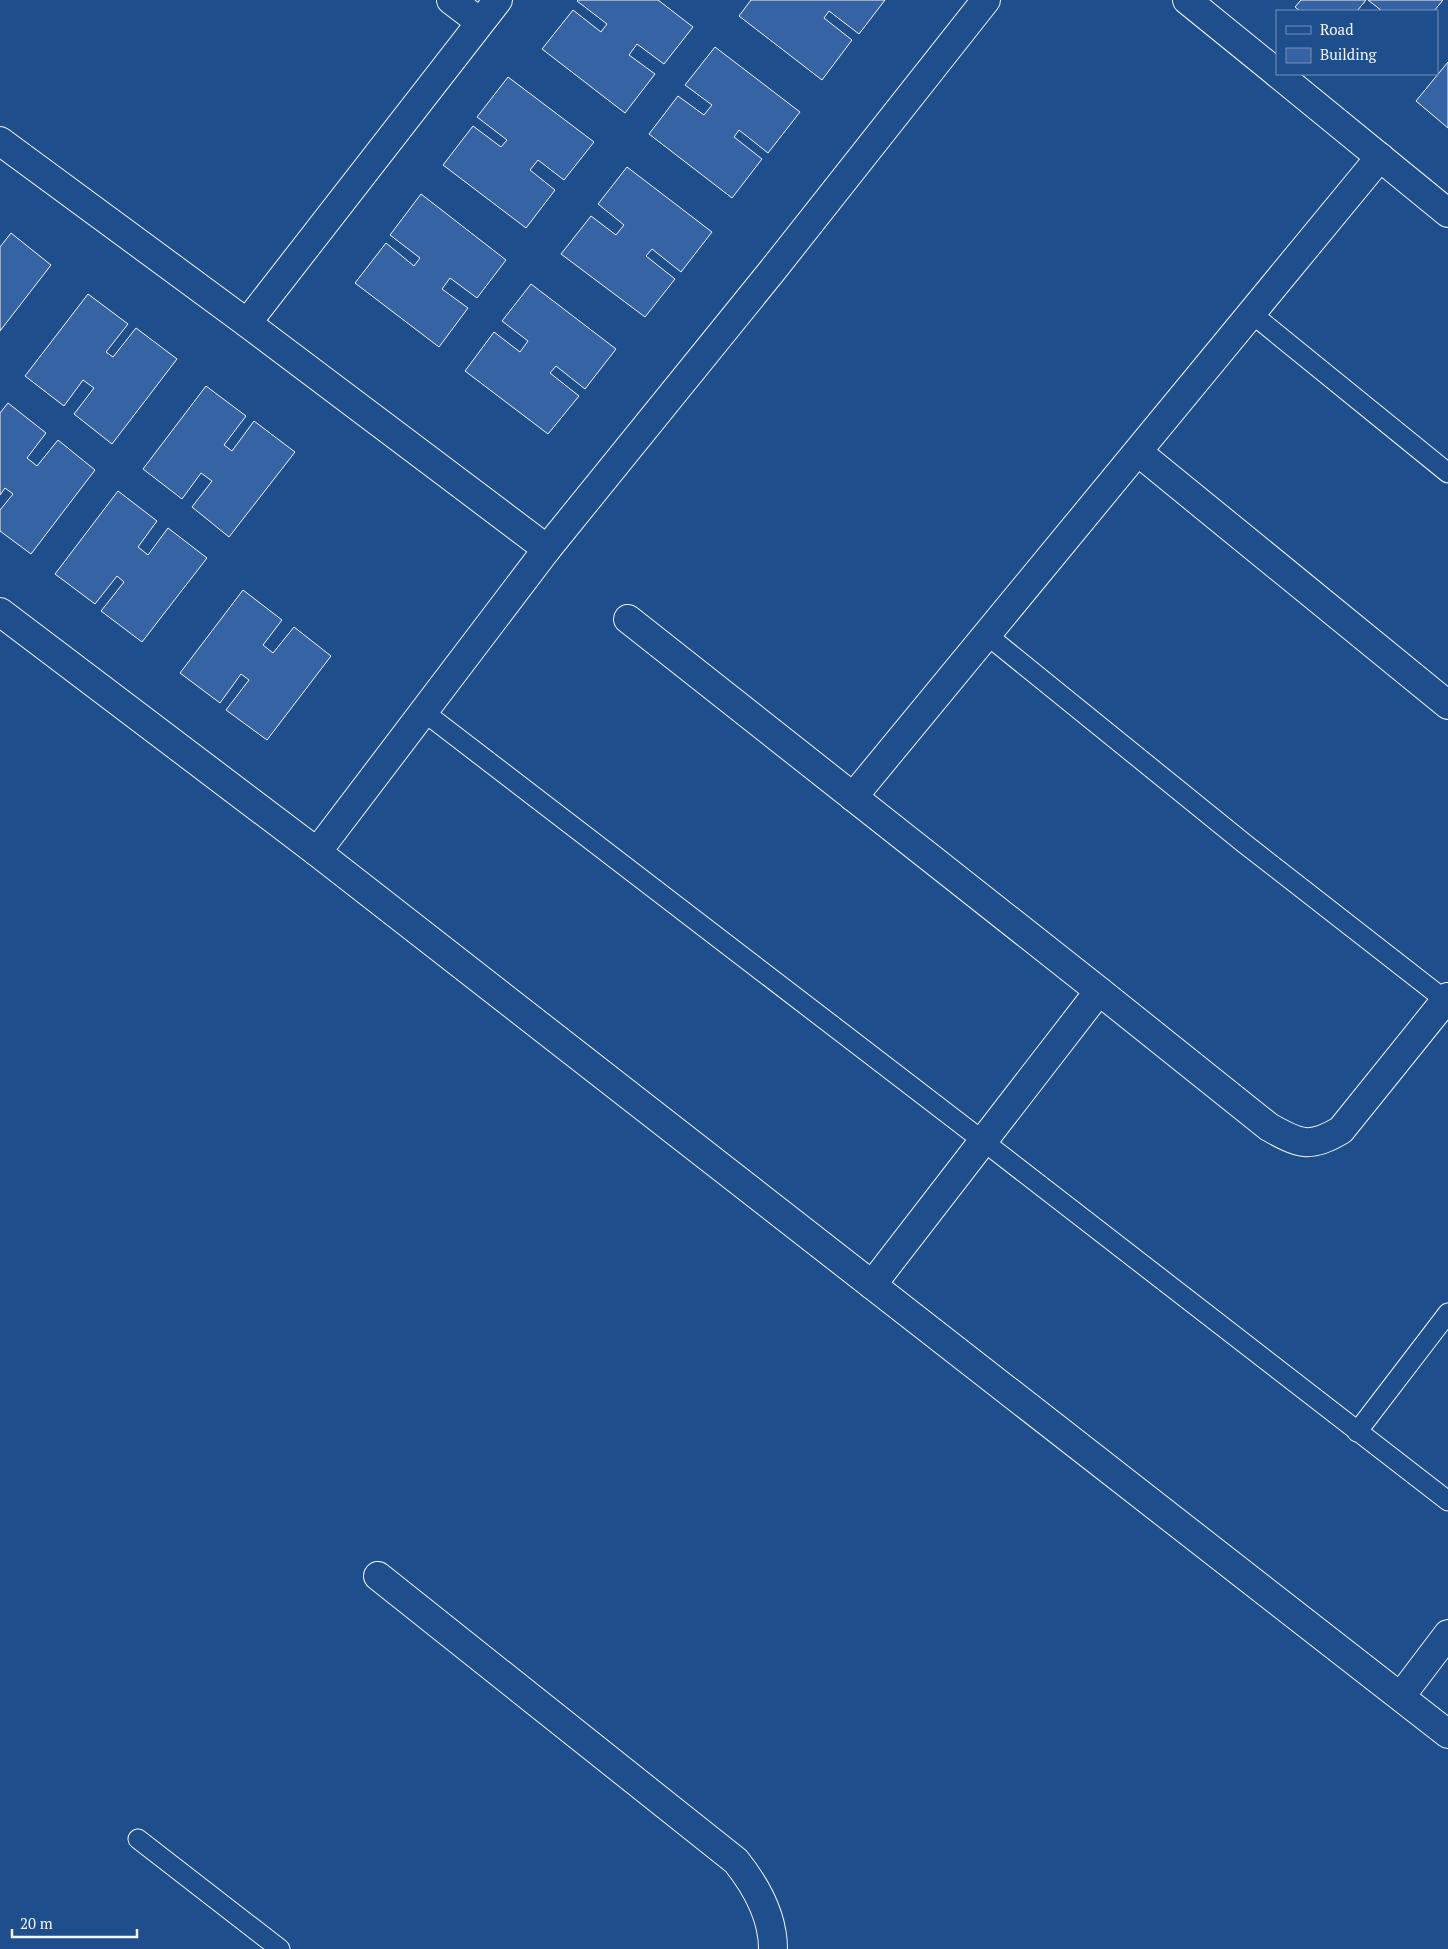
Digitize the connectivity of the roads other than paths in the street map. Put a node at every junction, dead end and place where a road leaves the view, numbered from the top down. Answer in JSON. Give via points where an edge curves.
{"nodes":[{"id":1,"x":451,"y":0,"type":"edge"},
{"id":2,"x":498,"y":0,"type":"edge"},
{"id":3,"x":986,"y":0,"type":"edge"},
{"id":4,"x":1188,"y":0,"type":"edge"},
{"id":5,"x":480,"y":22,"type":"junction"},
{"id":6,"x":1276,"y":72,"type":"edge"},
{"id":7,"x":1279,"y":75,"type":"edge"},
{"id":8,"x":0,"y":140,"type":"edge"},
{"id":9,"x":1380,"y":157,"type":"junction"},
{"id":10,"x":1448,"y":213,"type":"edge"},
{"id":11,"x":1252,"y":313,"type":"junction"},
{"id":12,"x":247,"y":323,"type":"junction"},
{"id":13,"x":1138,"y":452,"type":"junction"},
{"id":14,"x":1448,"y":473,"type":"edge"},
{"id":15,"x":547,"y":549,"type":"junction"},
{"id":16,"x":0,"y":612,"type":"edge"},
{"id":17,"x":628,"y":619,"type":"dead end"},
{"id":18,"x":987,"y":635,"type":"junction"},
{"id":19,"x":1448,"y":705,"type":"edge"},
{"id":20,"x":424,"y":712,"type":"junction"},
{"id":21,"x":853,"y":797,"type":"junction"},
{"id":22,"x":317,"y":852,"type":"junction"},
{"id":23,"x":1099,"y":991,"type":"junction"},
{"id":24,"x":1447,"y":998,"type":"edge"},
{"id":25,"x":983,"y":1141,"type":"junction"},
{"id":26,"x":872,"y":1285,"type":"junction"},
{"id":27,"x":1448,"y":1313,"type":"edge"},
{"id":28,"x":1357,"y":1432,"type":"junction"},
{"id":29,"x":1448,"y":1501,"type":"edge"},
{"id":30,"x":378,"y":1576,"type":"dead end"},
{"id":31,"x":1448,"y":1634,"type":"edge"},
{"id":32,"x":1401,"y":1696,"type":"junction"},
{"id":33,"x":1448,"y":1734,"type":"edge"},
{"id":34,"x":138,"y":1839,"type":"dead end"},
{"id":35,"x":280,"y":1949,"type":"edge"},
{"id":36,"x":773,"y":1949,"type":"edge"}],
"edges":[{"from":1,"to":5,"type":"street"},
{"from":2,"to":5,"type":"street"},
{"from":3,"to":15,"type":"street"},
{"from":4,"to":6,"type":"street"},
{"from":5,"to":12,"type":"street"},
{"from":7,"to":9,"type":"street"},
{"from":8,"to":12,"type":"street"},
{"from":9,"to":10,"type":"street"},
{"from":9,"to":11,"type":"street"},
{"from":11,"to":13,"type":"street"},
{"from":11,"to":14,"type":"lane"},
{"from":12,"to":15,"type":"street"},
{"from":13,"to":18,"type":"street"},
{"from":13,"to":19,"type":"street"},
{"from":15,"to":20,"type":"street"},
{"from":16,"to":22,"type":"street"},
{"from":17,"to":21,"type":"street"},
{"from":18,"to":21,"type":"street"},
{"from":18,"to":24,"type":"lane","via":[[1245,844]]},
{"from":20,"to":22,"type":"street"},
{"from":20,"to":25,"type":"lane"},
{"from":21,"to":23,"type":"street"},
{"from":22,"to":26,"type":"street"},
{"from":23,"to":24,"type":"street","via":[[1269,1127],[1291,1140],[1310,1143],[1329,1138],[1341,1130]]},
{"from":23,"to":25,"type":"street"},
{"from":25,"to":26,"type":"street"},
{"from":25,"to":28,"type":"lane"},
{"from":26,"to":32,"type":"street"},
{"from":27,"to":28,"type":"lane"},
{"from":28,"to":29,"type":"lane"},
{"from":30,"to":36,"type":"street","via":[[736,1861],[753,1882],[766,1911]]},
{"from":31,"to":32,"type":"street"},
{"from":32,"to":33,"type":"street"},
{"from":34,"to":35,"type":"lane"}]}
